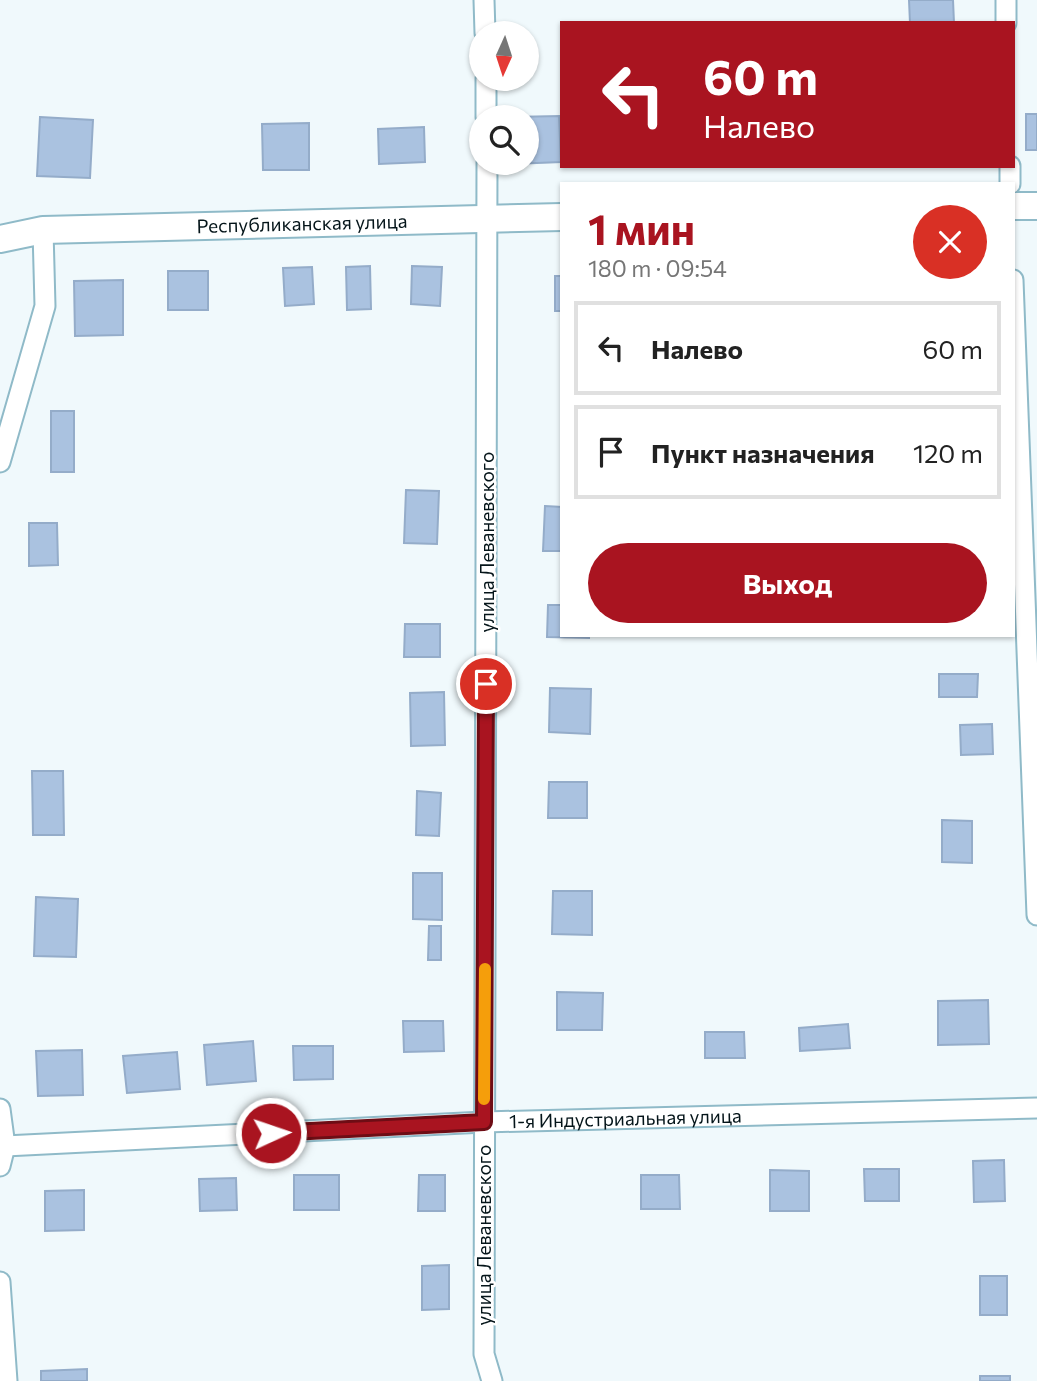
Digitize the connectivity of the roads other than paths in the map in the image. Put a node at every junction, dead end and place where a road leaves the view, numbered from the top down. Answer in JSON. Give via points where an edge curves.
{"nodes":[{"id":1,"x":484,"y":0,"type":"edge"},
{"id":2,"x":1006,"y":0,"type":"edge"},
{"id":3,"x":485,"y":21,"type":"edge"},
{"id":4,"x":1006,"y":21,"type":"edge"},
{"id":5,"x":487,"y":175,"type":"edge"},
{"id":6,"x":1015,"y":206,"type":"edge"},
{"id":7,"x":1037,"y":206,"type":"edge"},
{"id":8,"x":560,"y":217,"type":"edge"},
{"id":9,"x":488,"y":219,"type":"junction"},
{"id":10,"x":43,"y":230,"type":"junction"},
{"id":11,"x":0,"y":239,"type":"edge"},
{"id":12,"x":1015,"y":333,"type":"edge"},
{"id":13,"x":0,"y":461,"type":"edge"},
{"id":14,"x":1037,"y":915,"type":"edge"},
{"id":15,"x":1037,"y":1108,"type":"edge"},
{"id":16,"x":0,"y":1109,"type":"edge"},
{"id":17,"x":484,"y":1122,"type":"junction"},
{"id":18,"x":5,"y":1146,"type":"junction"},
{"id":19,"x":0,"y":1166,"type":"edge"},
{"id":20,"x":0,"y":1282,"type":"edge"},
{"id":21,"x":8,"y":1381,"type":"edge"},
{"id":22,"x":492,"y":1381,"type":"edge"}],
"edges":[{"from":1,"to":3,"type":"street"},
{"from":2,"to":4,"type":"street"},
{"from":5,"to":9,"type":"street","name":"улица Леваневского"},
{"from":6,"to":7,"type":"street"},
{"from":8,"to":9,"type":"street","name":"Республиканская улица"},
{"from":9,"to":10,"type":"street","name":"Республиканская улица"},
{"from":9,"to":17,"type":"street","name":"улица Леваневского"},
{"from":10,"to":11,"type":"street","name":"Республиканская улица"},
{"from":10,"to":13,"type":"street","via":[[45,306]]},
{"from":12,"to":14,"type":"street"},
{"from":15,"to":17,"type":"street","name":"1-я Индустриальная улица"},
{"from":16,"to":18,"type":"street"},
{"from":17,"to":18,"type":"street","name":"1-я Индустриальная улица"},
{"from":17,"to":22,"type":"street","name":"улица Леваневского","via":[[484,1354]]},
{"from":18,"to":19,"type":"street"},
{"from":20,"to":21,"type":"street"}]}
